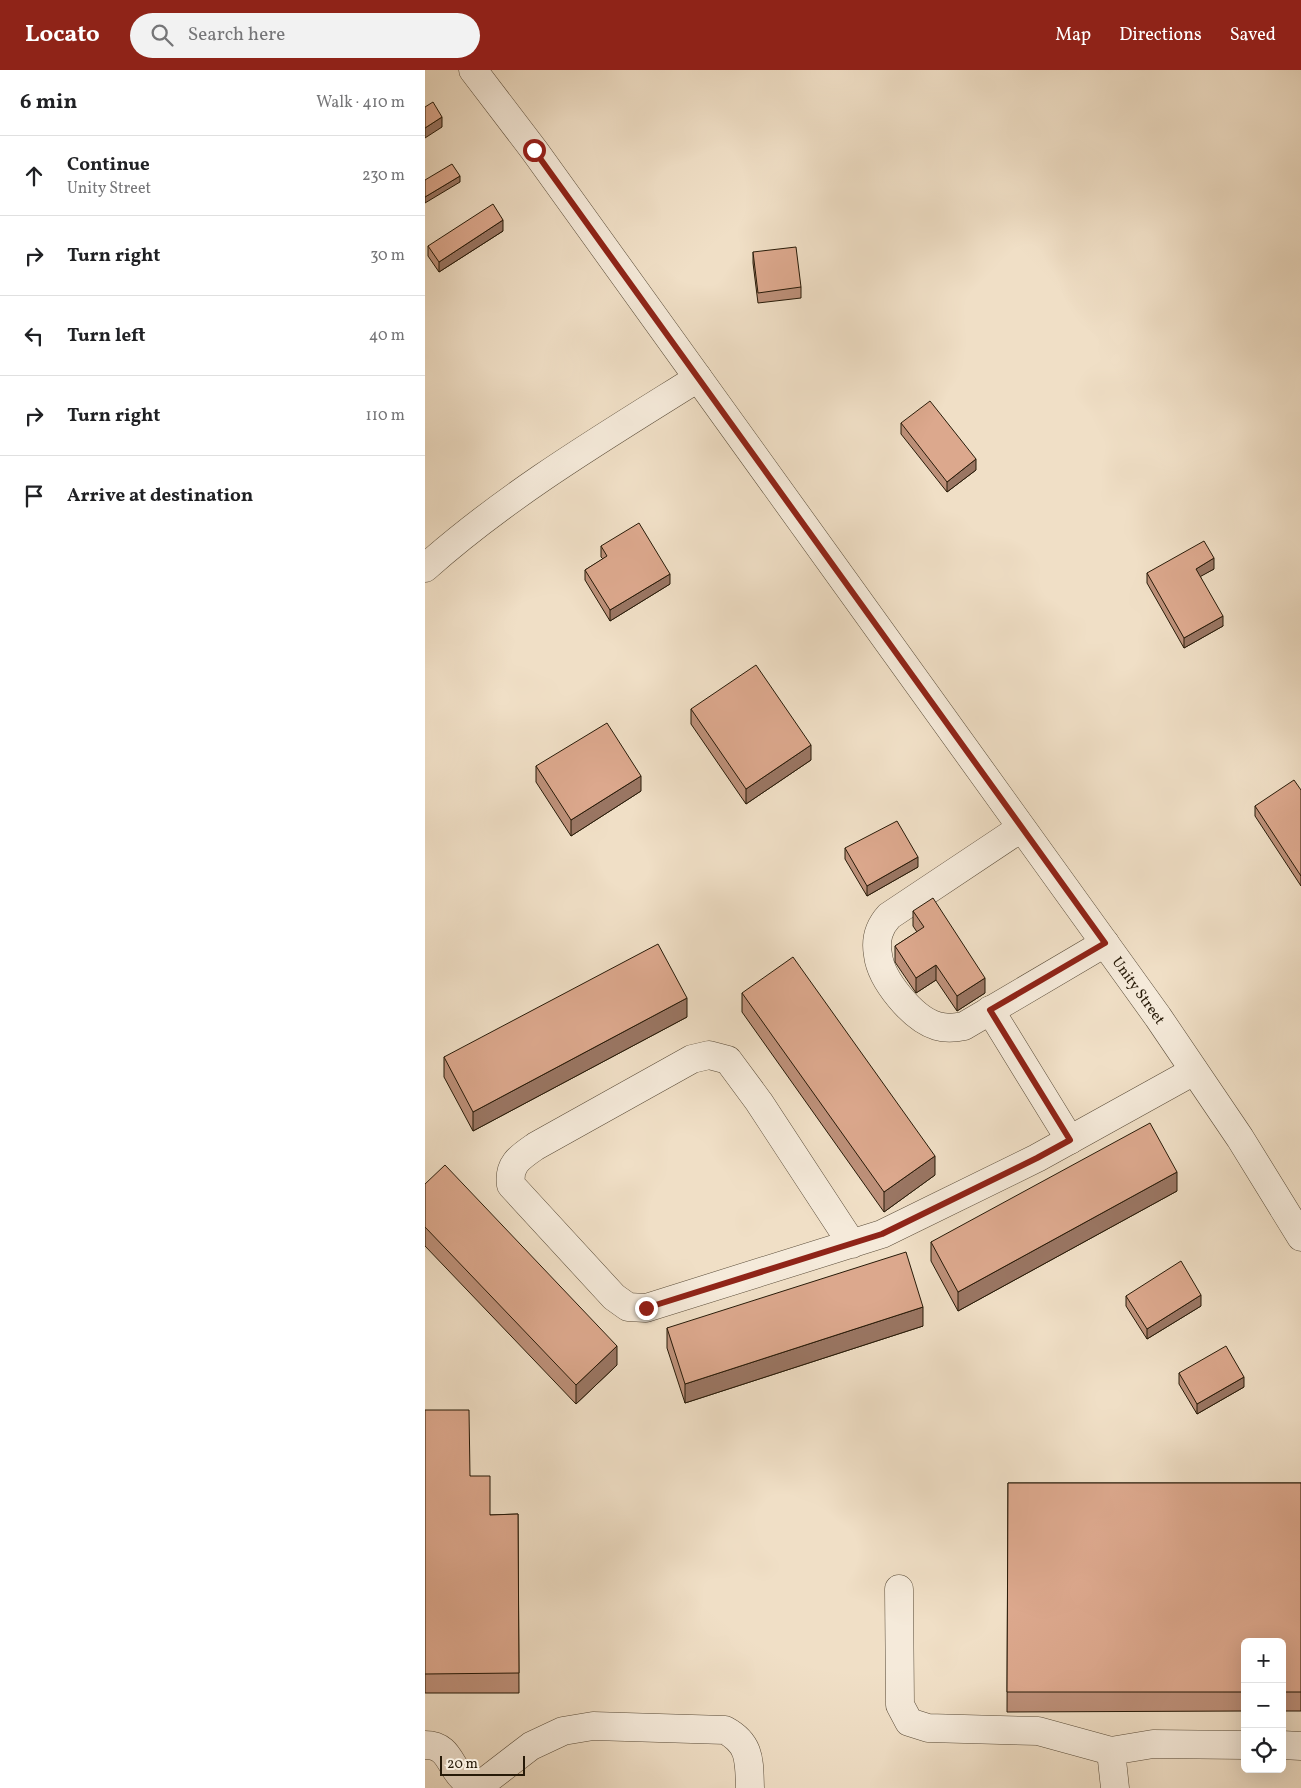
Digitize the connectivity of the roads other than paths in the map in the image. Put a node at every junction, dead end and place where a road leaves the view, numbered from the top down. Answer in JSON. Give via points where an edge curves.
{"nodes":[{"id":1,"x":473,"y":70,"type":"edge"},
{"id":2,"x":698,"y":378,"type":"junction"},
{"id":3,"x":425,"y":568,"type":"edge"},
{"id":4,"x":1021,"y":828,"type":"junction"},
{"id":5,"x":1105,"y":943,"type":"junction"},
{"id":6,"x":990,"y":1010,"type":"junction"},
{"id":7,"x":1194,"y":1071,"type":"junction"},
{"id":8,"x":1070,"y":1140,"type":"junction"},
{"id":9,"x":1301,"y":1237,"type":"edge"},
{"id":10,"x":852,"y":1244,"type":"junction"},
{"id":11,"x":899,"y":1589,"type":"dead end"},
{"id":12,"x":425,"y":1745,"type":"edge"},
{"id":13,"x":1241,"y":1745,"type":"edge"},
{"id":14,"x":1286,"y":1745,"type":"edge"},
{"id":15,"x":1301,"y":1746,"type":"edge"},
{"id":16,"x":1111,"y":1751,"type":"junction"},
{"id":17,"x":477,"y":1787,"type":"edge"},
{"id":18,"x":750,"y":1788,"type":"edge"},
{"id":19,"x":1115,"y":1788,"type":"edge"}],
"edges":[{"from":1,"to":2,"type":"street","name":"Unity Street"},
{"from":2,"to":3,"type":"street","via":[[537,482],[460,537]]},
{"from":2,"to":4,"type":"street","name":"Unity Street"},
{"from":4,"to":5,"type":"street","name":"Unity Street"},
{"from":4,"to":6,"type":"street","via":[[889,916],[880,926],[877,956],[886,978],[911,1009],[927,1022],[950,1029],[964,1026]]},
{"from":5,"to":6,"type":"street"},
{"from":5,"to":7,"type":"street","name":"Unity Street"},
{"from":6,"to":8,"type":"street"},
{"from":7,"to":8,"type":"street"},
{"from":7,"to":9,"type":"street","name":"Unity Street"},
{"from":8,"to":10,"type":"street","via":[[882,1234]]},
{"from":10,"to":10,"type":"street","via":[[646,1308],[628,1307],[614,1297],[511,1185],[510,1174],[519,1158],[536,1146],[692,1059],[709,1055],[728,1060]]},
{"from":11,"to":16,"type":"street","via":[[900,1705],[909,1722],[928,1728],[1038,1731]]},
{"from":12,"to":17,"type":"street","via":[[446,1753],[465,1780]]},
{"from":13,"to":16,"type":"street","via":[[1153,1744]]},
{"from":14,"to":15,"type":"street"},
{"from":16,"to":19,"type":"street"},
{"from":17,"to":18,"type":"street","via":[[531,1746],[563,1731],[593,1726],[725,1730],[738,1737],[746,1750]]}]}
